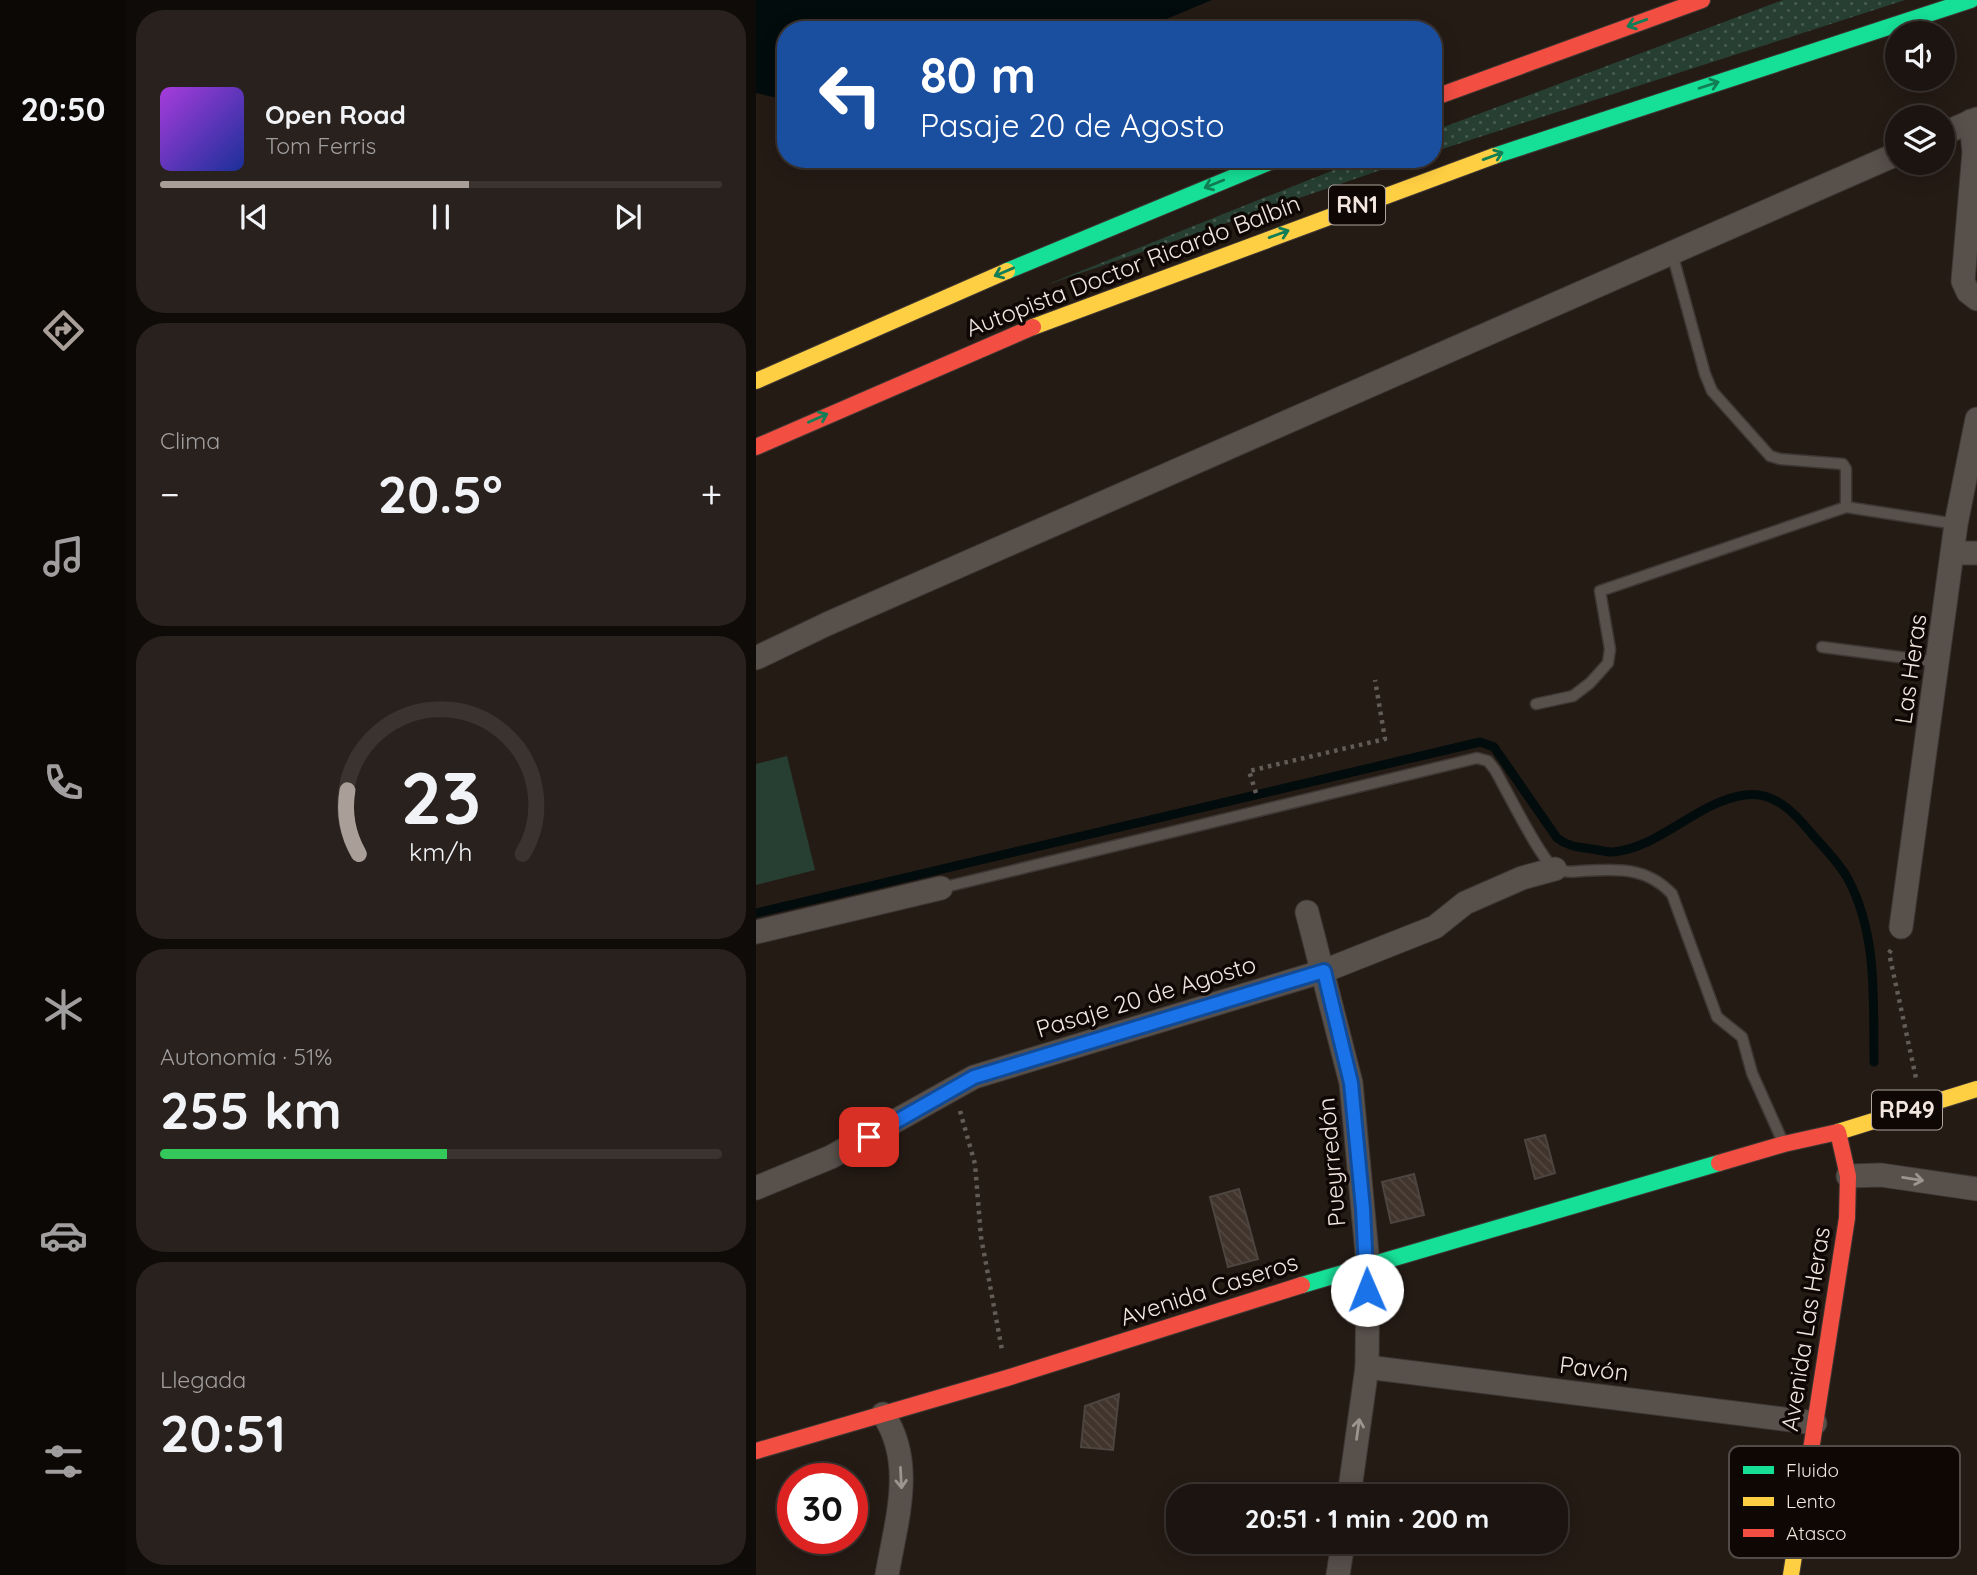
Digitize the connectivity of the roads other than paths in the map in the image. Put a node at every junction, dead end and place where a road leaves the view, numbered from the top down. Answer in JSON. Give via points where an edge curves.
{"nodes":[{"id":1,"x":1702,"y":0,"type":"edge"},
{"id":2,"x":1971,"y":0,"type":"edge"},
{"id":3,"x":1442,"y":96,"type":"edge"},
{"id":4,"x":1974,"y":120,"type":"edge"},
{"id":5,"x":1955,"y":128,"type":"edge"},
{"id":6,"x":1885,"y":159,"type":"edge"},
{"id":7,"x":1256,"y":168,"type":"edge"},
{"id":8,"x":1672,"y":253,"type":"junction"},
{"id":9,"x":1977,"y":299,"type":"edge"},
{"id":10,"x":756,"y":381,"type":"edge"},
{"id":11,"x":1977,"y":419,"type":"edge"},
{"id":12,"x":756,"y":447,"type":"edge"},
{"id":13,"x":1846,"y":507,"type":"junction"},
{"id":14,"x":1956,"y":524,"type":"junction"},
{"id":15,"x":1953,"y":553,"type":"junction"},
{"id":16,"x":1977,"y":553,"type":"edge"},
{"id":17,"x":1822,"y":647,"type":"dead end"},
{"id":18,"x":756,"y":658,"type":"edge"},
{"id":19,"x":1938,"y":662,"type":"junction"},
{"id":20,"x":1536,"y":704,"type":"dead end"},
{"id":21,"x":1555,"y":869,"type":"junction"},
{"id":22,"x":941,"y":888,"type":"joint"},
{"id":23,"x":1307,"y":912,"type":"dead end"},
{"id":24,"x":1901,"y":926,"type":"road end"},
{"id":25,"x":756,"y":932,"type":"edge"},
{"id":26,"x":1324,"y":971,"type":"junction"},
{"id":27,"x":1977,"y":1089,"type":"edge"},
{"id":28,"x":1838,"y":1132,"type":"junction"},
{"id":29,"x":1784,"y":1144,"type":"junction"},
{"id":30,"x":1848,"y":1175,"type":"junction"},
{"id":31,"x":756,"y":1188,"type":"edge"},
{"id":32,"x":1977,"y":1189,"type":"edge"},
{"id":33,"x":1368,"y":1264,"type":"junction"},
{"id":34,"x":1367,"y":1367,"type":"junction"},
{"id":35,"x":883,"y":1414,"type":"junction"},
{"id":36,"x":1815,"y":1423,"type":"junction"},
{"id":37,"x":1811,"y":1446,"type":"edge"},
{"id":38,"x":756,"y":1451,"type":"edge"},
{"id":39,"x":1351,"y":1484,"type":"edge"},
{"id":40,"x":1341,"y":1554,"type":"edge"},
{"id":41,"x":887,"y":1575,"type":"edge"},
{"id":42,"x":1338,"y":1575,"type":"edge"}],
"edges":[{"from":1,"to":3,"type":"main road","one_way":true},
{"from":12,"to":2,"type":"main road","name":"Autopista Doctor Ricardo Balbín","number":"RN1","one_way":true,"via":[[1024,330],[1285,232],[1532,142]]},
{"from":4,"to":5,"type":"street"},
{"from":4,"to":9,"type":"street","via":[[1963,281]]},
{"from":6,"to":8,"type":"street"},
{"from":7,"to":10,"type":"main road","name":"Autopista Doctor Ricardo Balbín","one_way":true,"via":[[923,306]]},
{"from":8,"to":13,"type":"lane","via":[[1712,391],[1770,456],[1843,464]]},
{"from":8,"to":18,"type":"street"},
{"from":11,"to":14,"type":"street","name":"Las Heras"},
{"from":13,"to":14,"type":"lane"},
{"from":13,"to":20,"type":"lane","via":[[1600,592],[1610,649],[1608,663],[1573,696]]},
{"from":14,"to":15,"type":"street","name":"Las Heras"},
{"from":15,"to":16,"type":"street"},
{"from":15,"to":19,"type":"street","name":"Las Heras"},
{"from":17,"to":19,"type":"lane"},
{"from":19,"to":24,"type":"street","name":"Las Heras"},
{"from":21,"to":22,"type":"lane","via":[[1495,770],[1488,761],[1477,758]]},
{"from":21,"to":26,"type":"street","name":"Pasaje 20 de Agosto","via":[[1465,903],[1435,927]]},
{"from":21,"to":29,"type":"lane","via":[[1622,869],[1660,881],[1672,894],[1717,1017],[1742,1037],[1752,1073]]},
{"from":22,"to":25,"type":"street"},
{"from":23,"to":26,"type":"street","name":"Pueyrredón"},
{"from":26,"to":31,"type":"street","name":"Pasaje 20 de Agosto","via":[[974,1077],[831,1157]]},
{"from":26,"to":33,"type":"street","name":"Pueyrredón","via":[[1351,1083]]},
{"from":27,"to":28,"type":"main road","number":"RP49"},
{"from":28,"to":29,"type":"main road","name":"Avenida Caseros"},
{"from":28,"to":30,"type":"main road","name":"Avenida Las Heras","number":"RP49"},
{"from":29,"to":33,"type":"main road","name":"Avenida Caseros"},
{"from":30,"to":32,"type":"street","one_way":true,"via":[[1881,1175]]},
{"from":30,"to":36,"type":"main road","name":"Avenida Las Heras","number":"RP49","via":[[1847,1218]]},
{"from":33,"to":34,"type":"street","name":"Pueyrredón"},
{"from":33,"to":35,"type":"main road","name":"Avenida Caseros"},
{"from":34,"to":36,"type":"street","name":"Pavón"},
{"from":39,"to":34,"type":"street","name":"Pueyrredón","one_way":true},
{"from":35,"to":38,"type":"main road","name":"Avenida Caseros"},
{"from":35,"to":41,"type":"street","one_way":true,"via":[[900,1456],[902,1489]]},
{"from":36,"to":37,"type":"main road","name":"Avenida Las Heras","number":"RP49"},
{"from":40,"to":42,"type":"street"}]}
